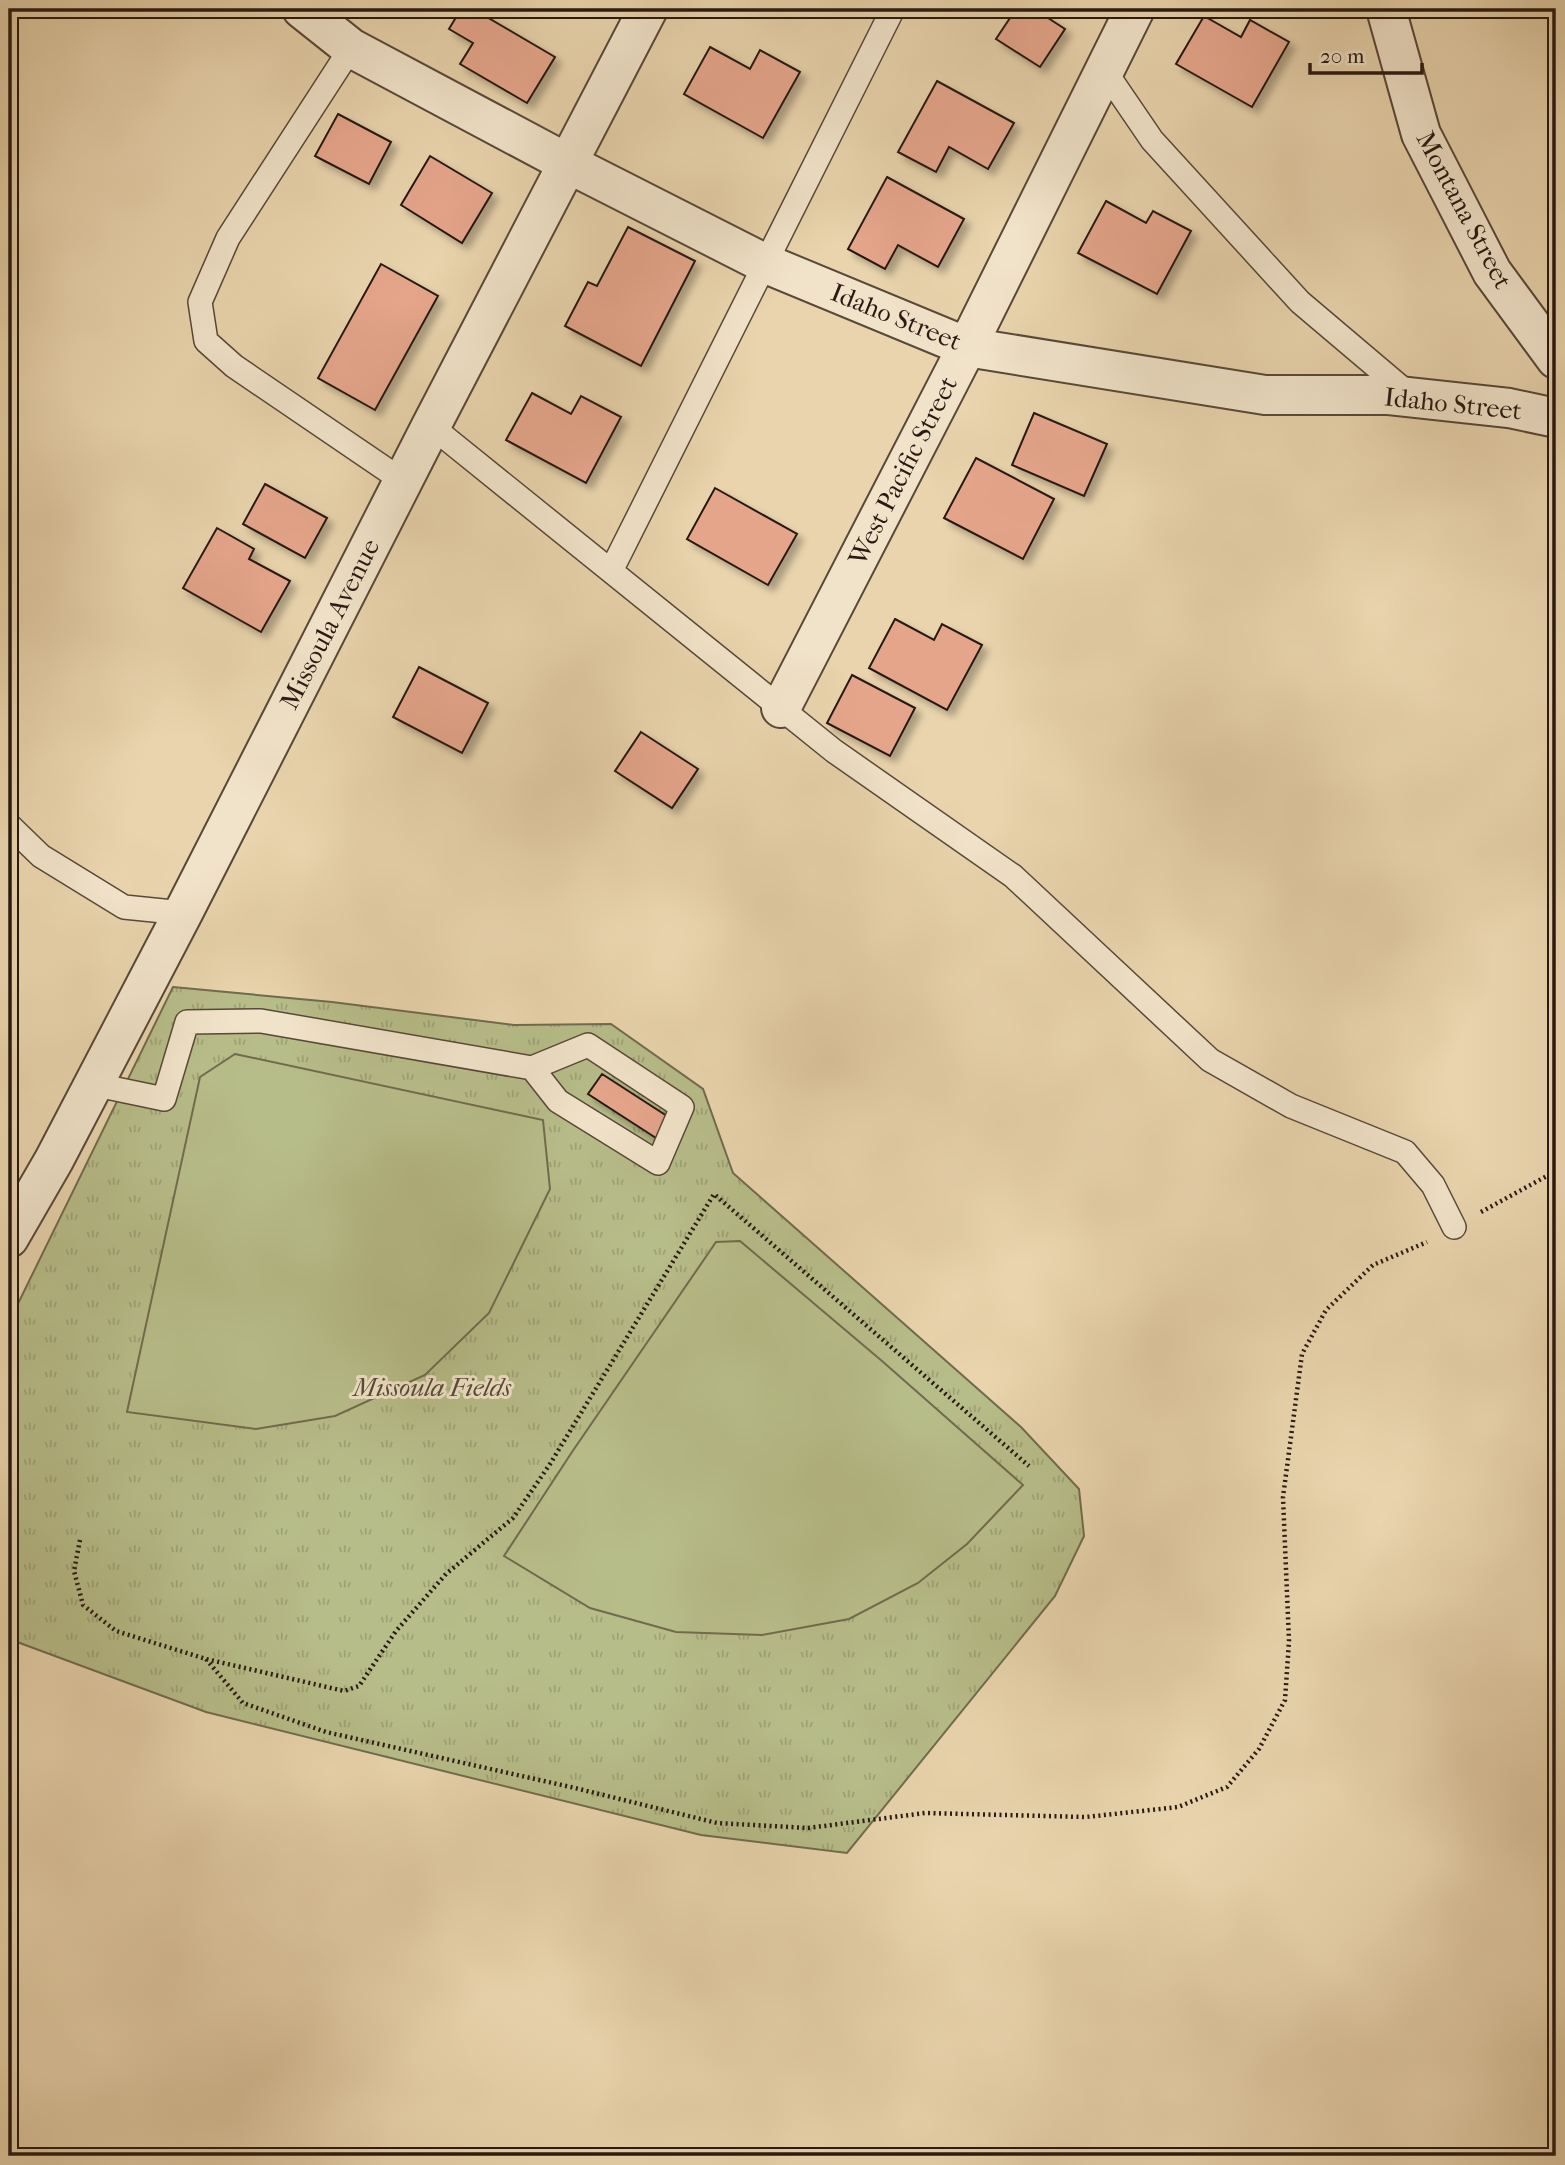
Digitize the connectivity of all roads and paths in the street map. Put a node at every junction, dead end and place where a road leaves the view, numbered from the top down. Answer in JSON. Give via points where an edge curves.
{"nodes":[{"id":1,"x":302,"y":9,"type":"edge"},
{"id":2,"x":345,"y":9,"type":"edge"},
{"id":3,"x":648,"y":9,"type":"edge"},
{"id":4,"x":893,"y":9,"type":"edge"},
{"id":5,"x":1135,"y":9,"type":"edge"},
{"id":6,"x":1386,"y":9,"type":"edge"},
{"id":7,"x":351,"y":48,"type":"junction"},
{"id":8,"x":1105,"y":71,"type":"junction"},
{"id":9,"x":567,"y":163,"type":"junction"},
{"id":10,"x":764,"y":263,"type":"junction"},
{"id":11,"x":967,"y":347,"type":"junction"},
{"id":12,"x":1556,"y":359,"type":"edge"},
{"id":13,"x":1414,"y":398,"type":"junction"},
{"id":14,"x":1556,"y":418,"type":"edge"},
{"id":15,"x":431,"y":426,"type":"junction"},
{"id":16,"x":403,"y":481,"type":"junction"},
{"id":17,"x":611,"y":571,"type":"junction"},
{"id":18,"x":781,"y":708,"type":"junction"},
{"id":19,"x":9,"y":825,"type":"edge"},
{"id":20,"x":183,"y":913,"type":"junction"},
{"id":21,"x":532,"y":1068,"type":"junction"},
{"id":22,"x":92,"y":1084,"type":"junction"},
{"id":23,"x":1556,"y":1171,"type":"edge"},
{"id":24,"x":1454,"y":1227,"type":"junction"},
{"id":25,"x":11,"y":1231,"type":"edge"},
{"id":26,"x":1028,"y":1466,"type":"dead end"},
{"id":27,"x":80,"y":1540,"type":"dead end"},
{"id":28,"x":205,"y":1659,"type":"junction"}],
"edges":[{"from":1,"to":7,"type":"street","name":"Idaho Street"},
{"from":2,"to":7,"type":"street"},
{"from":3,"to":9,"type":"street","name":"Missoula Avenue"},
{"from":4,"to":10,"type":"lane"},
{"from":5,"to":8,"type":"street","name":"West Pacific Street"},
{"from":6,"to":12,"type":"street","name":"Montana Street","via":[[1421,134],[1492,272]]},
{"from":7,"to":9,"type":"street","name":"Idaho Street"},
{"from":7,"to":16,"type":"lane","via":[[228,238],[200,302],[206,341],[234,366]]},
{"from":8,"to":11,"type":"street","name":"West Pacific Street"},
{"from":8,"to":13,"type":"lane","via":[[1152,140],[1300,302]]},
{"from":9,"to":10,"type":"street","name":"Idaho Street"},
{"from":9,"to":15,"type":"street","name":"Missoula Avenue"},
{"from":10,"to":11,"type":"street","name":"Idaho Street"},
{"from":10,"to":17,"type":"lane"},
{"from":11,"to":13,"type":"street","name":"Idaho Street","via":[[1265,395]]},
{"from":11,"to":18,"type":"street","name":"West Pacific Street"},
{"from":13,"to":14,"type":"street","name":"Idaho Street"},
{"from":15,"to":16,"type":"street","name":"Missoula Avenue"},
{"from":15,"to":17,"type":"lane"},
{"from":16,"to":20,"type":"street","name":"Missoula Avenue"},
{"from":17,"to":18,"type":"lane"},
{"from":18,"to":24,"type":"lane","via":[[834,751],[1013,876],[1210,1059],[1291,1106],[1405,1153],[1433,1185]]},
{"from":19,"to":20,"type":"lane","via":[[41,856],[124,907]]},
{"from":20,"to":22,"type":"street","name":"Missoula Avenue"},
{"from":21,"to":21,"type":"lane","via":[[558,1101],[658,1163],[682,1107],[588,1045]]},
{"from":21,"to":22,"type":"lane","via":[[261,1021],[187,1022],[164,1098]]},
{"from":22,"to":25,"type":"street","name":"Missoula Avenue"},
{"from":23,"to":24,"type":"path"},
{"from":24,"to":28,"type":"path","via":[[1373,1265],[1326,1310],[1302,1354],[1283,1497],[1289,1641],[1284,1700],[1259,1749],[1227,1787],[1178,1807],[1086,1817],[925,1813],[808,1828],[718,1823],[326,1732],[243,1703]]},
{"from":26,"to":28,"type":"path","via":[[714,1194],[513,1518],[446,1574],[396,1631],[359,1686],[344,1691]]},
{"from":27,"to":28,"type":"path","via":[[74,1571],[83,1605],[116,1631]]}]}
